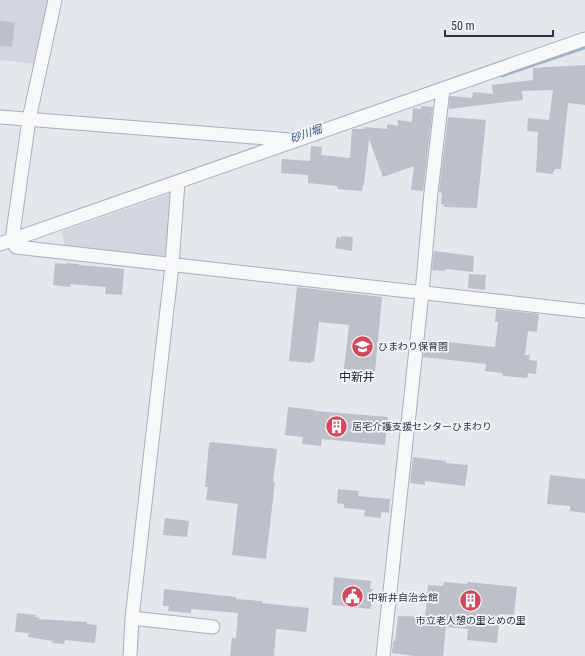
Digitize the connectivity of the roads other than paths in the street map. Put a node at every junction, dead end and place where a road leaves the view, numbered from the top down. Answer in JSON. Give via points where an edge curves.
{"nodes":[{"id":1,"x":55,"y":0,"type":"edge"},
{"id":2,"x":585,"y":39,"type":"edge"},
{"id":3,"x":443,"y":89,"type":"junction"},
{"id":4,"x":0,"y":117,"type":"edge"},
{"id":5,"x":29,"y":119,"type":"junction"},
{"id":6,"x":297,"y":140,"type":"junction"},
{"id":7,"x":178,"y":182,"type":"junction"},
{"id":8,"x":6,"y":242,"type":"edge"},
{"id":9,"x":172,"y":265,"type":"junction"},
{"id":10,"x":422,"y":293,"type":"junction"},
{"id":11,"x":585,"y":311,"type":"edge"},
{"id":12,"x":132,"y":618,"type":"junction"},
{"id":13,"x":213,"y":627,"type":"dead end"},
{"id":14,"x":130,"y":656,"type":"edge"},
{"id":15,"x":383,"y":656,"type":"edge"}],
"edges":[{"from":1,"to":5,"type":"street"},
{"from":2,"to":3,"type":"street"},
{"from":3,"to":6,"type":"street"},
{"from":3,"to":10,"type":"street"},
{"from":4,"to":5,"type":"street"},
{"from":5,"to":6,"type":"street"},
{"from":5,"to":8,"type":"street"},
{"from":6,"to":7,"type":"street"},
{"from":7,"to":8,"type":"street"},
{"from":7,"to":9,"type":"street"},
{"from":8,"to":9,"type":"street","via":[[16,247]]},
{"from":9,"to":10,"type":"street"},
{"from":9,"to":12,"type":"street"},
{"from":10,"to":11,"type":"street"},
{"from":10,"to":15,"type":"street"},
{"from":12,"to":13,"type":"street"},
{"from":12,"to":14,"type":"street"}]}
